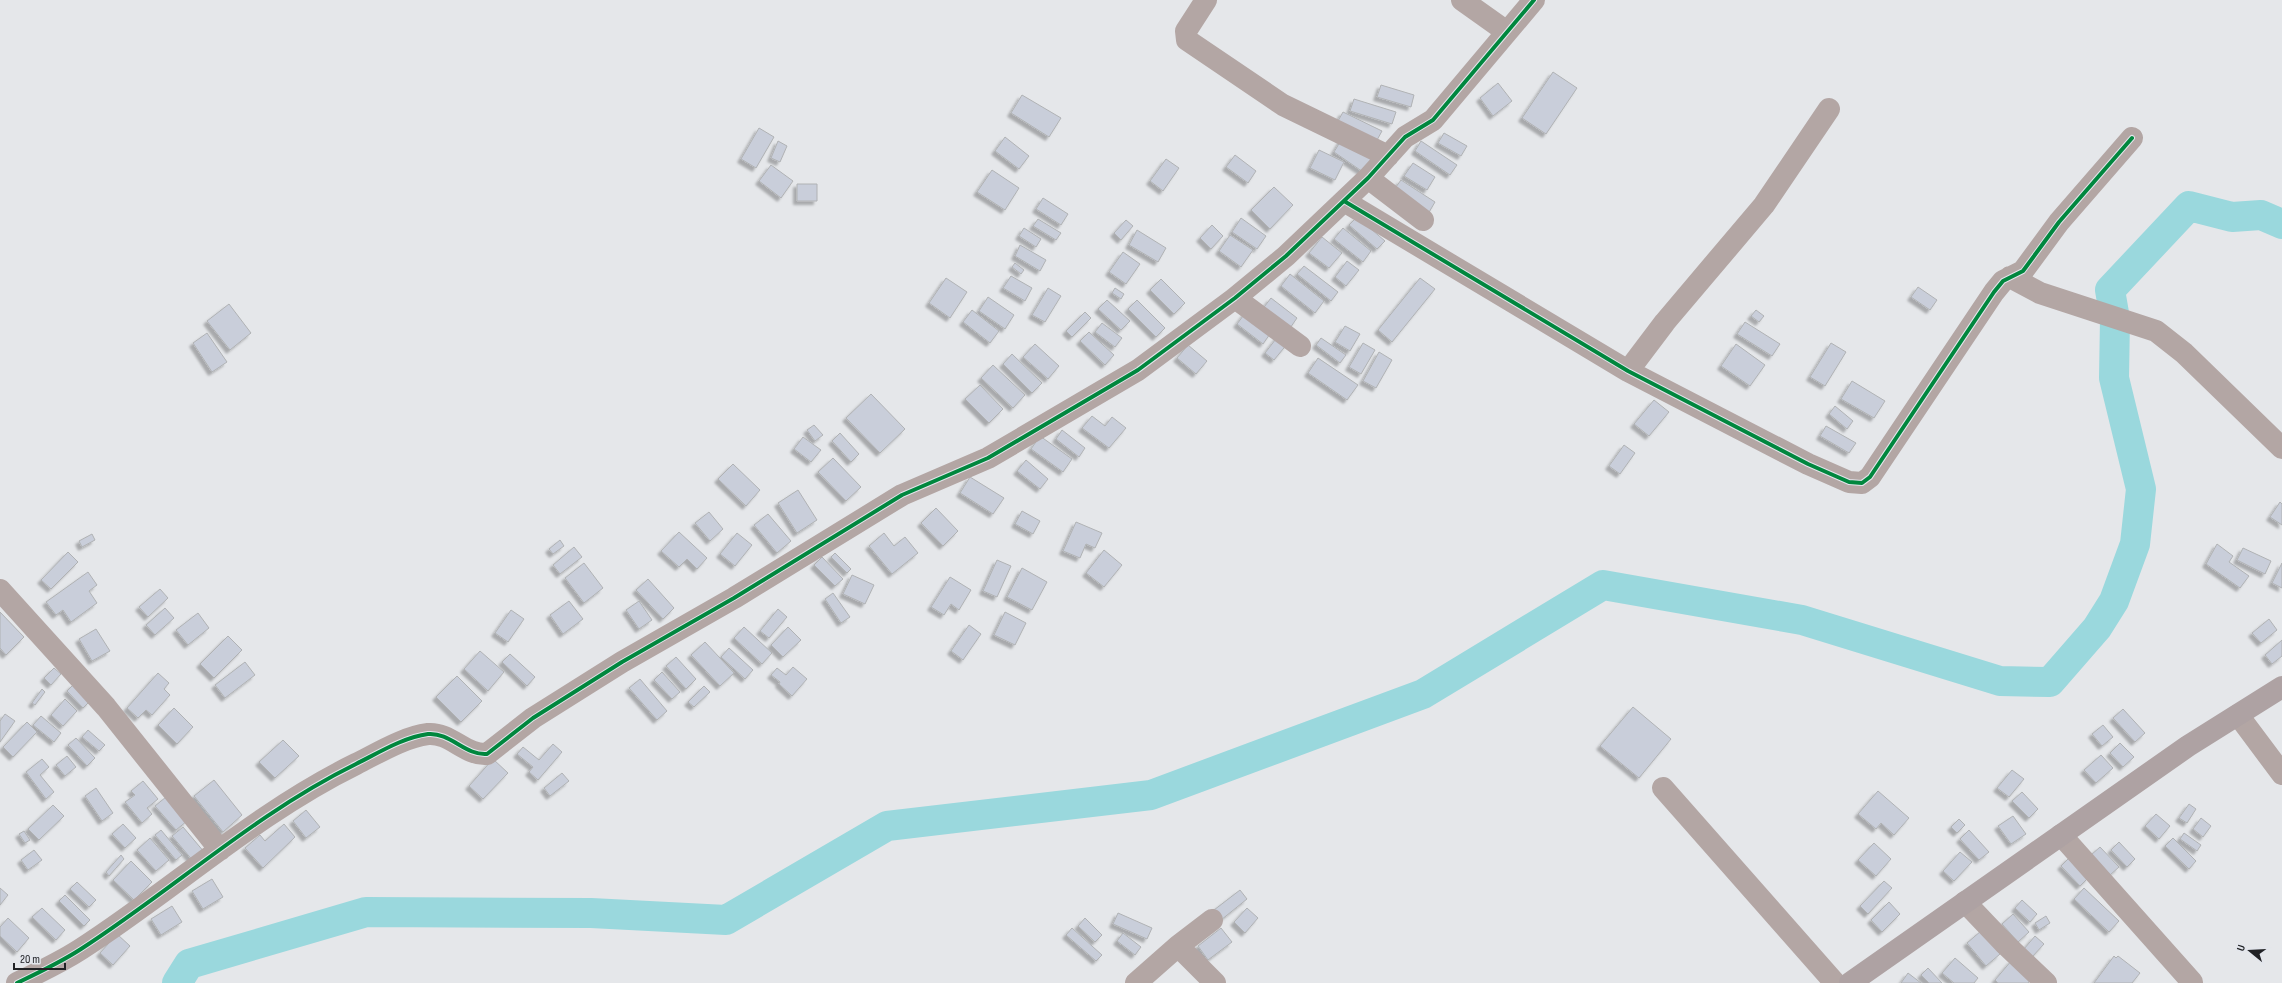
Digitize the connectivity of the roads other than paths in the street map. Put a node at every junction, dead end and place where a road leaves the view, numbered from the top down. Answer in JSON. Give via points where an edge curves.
{"nodes":[{"id":1,"x":1206,"y":0,"type":"edge"},
{"id":2,"x":1462,"y":0,"type":"edge"},
{"id":3,"x":1534,"y":0,"type":"edge"},
{"id":4,"x":1507,"y":32,"type":"junction"},
{"id":5,"x":1829,"y":109,"type":"dead end"},
{"id":6,"x":2132,"y":138,"type":"dead end"},
{"id":7,"x":1388,"y":156,"type":"junction"},
{"id":8,"x":1368,"y":178,"type":"junction"},
{"id":9,"x":1344,"y":201,"type":"junction"},
{"id":10,"x":1423,"y":220,"type":"dead end"},
{"id":11,"x":2010,"y":277,"type":"junction"},
{"id":12,"x":1236,"y":298,"type":"junction"},
{"id":13,"x":1300,"y":346,"type":"dead end"},
{"id":14,"x":1628,"y":371,"type":"junction"},
{"id":15,"x":2282,"y":448,"type":"edge"},
{"id":16,"x":0,"y":590,"type":"edge"},
{"id":17,"x":2282,"y":687,"type":"edge"},
{"id":18,"x":2238,"y":715,"type":"junction"},
{"id":19,"x":2282,"y":774,"type":"edge"},
{"id":20,"x":1663,"y":788,"type":"dead end"},
{"id":21,"x":2061,"y":835,"type":"junction"},
{"id":22,"x":220,"y":850,"type":"junction"},
{"id":23,"x":1965,"y":902,"type":"junction"},
{"id":24,"x":1212,"y":920,"type":"dead end"},
{"id":25,"x":1178,"y":946,"type":"junction"},
{"id":26,"x":2192,"y":982,"type":"dead end"},
{"id":27,"x":17,"y":983,"type":"edge"},
{"id":28,"x":1136,"y":983,"type":"edge"},
{"id":29,"x":1215,"y":983,"type":"edge"},
{"id":30,"x":1835,"y":983,"type":"edge"},
{"id":31,"x":1850,"y":983,"type":"edge"},
{"id":32,"x":2046,"y":983,"type":"edge"}],
"edges":[{"from":1,"to":7,"type":"street","via":[[1186,30],[1187,40],[1283,105]]},
{"from":2,"to":4,"type":"street"},
{"from":3,"to":4,"type":"street"},
{"from":4,"to":7,"type":"street","via":[[1433,120],[1405,137]]},
{"from":5,"to":14,"type":"street","via":[[1764,205],[1665,322]]},
{"from":6,"to":11,"type":"street","via":[[2059,222],[2023,271]]},
{"from":7,"to":8,"type":"street"},
{"from":8,"to":9,"type":"street"},
{"from":8,"to":10,"type":"street"},
{"from":9,"to":12,"type":"street","via":[[1286,256]]},
{"from":9,"to":14,"type":"street"},
{"from":11,"to":14,"type":"street","via":[[1994,292],[1979,312],[1870,477],[1862,483],[1849,482],[1808,464]]},
{"from":11,"to":15,"type":"street","via":[[2055,298],[2156,331],[2169,340]]},
{"from":12,"to":13,"type":"street"},
{"from":12,"to":22,"type":"street","via":[[1138,370],[988,458],[902,495],[590,682],[533,718],[487,754],[472,753],[458,744],[430,734],[408,740],[331,776],[282,805]]},
{"from":16,"to":22,"type":"street","via":[[106,707]]},
{"from":17,"to":18,"type":"highway"},
{"from":18,"to":19,"type":"street"},
{"from":18,"to":21,"type":"highway","via":[[2188,746]]},
{"from":20,"to":30,"type":"street"},
{"from":21,"to":23,"type":"highway"},
{"from":21,"to":26,"type":"street"},
{"from":22,"to":27,"type":"street","via":[[80,950]]},
{"from":23,"to":31,"type":"highway"},
{"from":23,"to":32,"type":"street"},
{"from":24,"to":25,"type":"street"},
{"from":25,"to":28,"type":"street"},
{"from":25,"to":29,"type":"street"}]}
